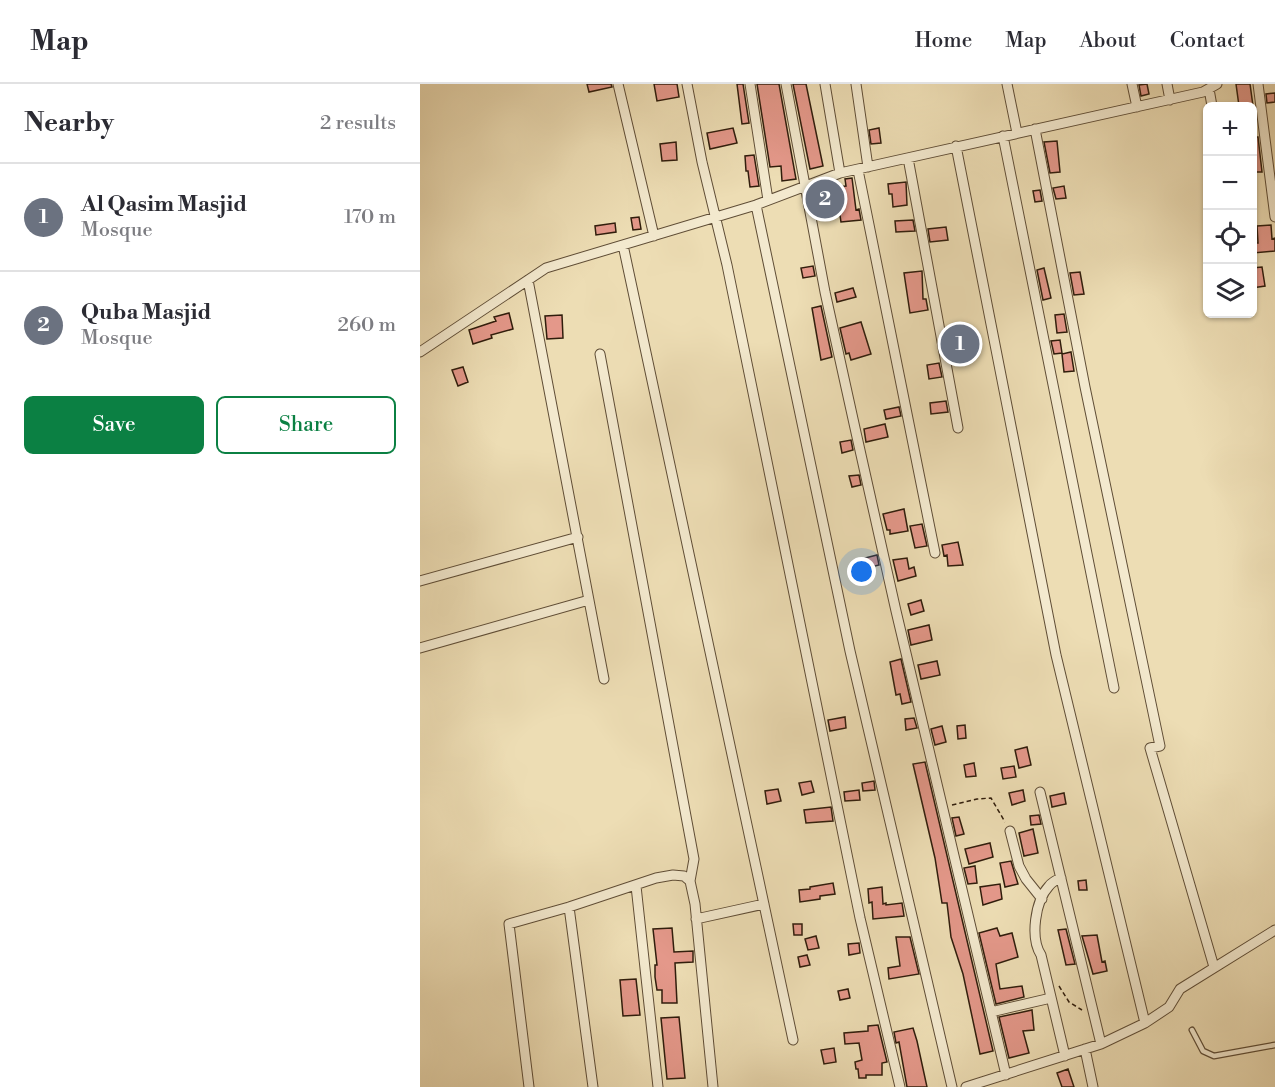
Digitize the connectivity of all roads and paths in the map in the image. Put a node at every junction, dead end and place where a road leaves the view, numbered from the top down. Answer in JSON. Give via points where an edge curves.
{"nodes":[{"id":1,"x":618,"y":84,"type":"edge"},
{"id":2,"x":687,"y":84,"type":"edge"},
{"id":3,"x":750,"y":84,"type":"edge"},
{"id":4,"x":786,"y":84,"type":"edge"},
{"id":5,"x":825,"y":84,"type":"edge"},
{"id":6,"x":856,"y":84,"type":"edge"},
{"id":7,"x":1007,"y":84,"type":"edge"},
{"id":8,"x":1132,"y":84,"type":"edge"},
{"id":9,"x":1167,"y":84,"type":"edge"},
{"id":10,"x":1258,"y":84,"type":"edge"},
{"id":11,"x":1208,"y":87,"type":"edge"},
{"id":12,"x":1170,"y":100,"type":"junction"},
{"id":13,"x":1211,"y":102,"type":"edge"},
{"id":14,"x":1137,"y":107,"type":"junction"},
{"id":15,"x":1035,"y":129,"type":"junction"},
{"id":16,"x":1017,"y":133,"type":"junction"},
{"id":17,"x":1004,"y":136,"type":"junction"},
{"id":18,"x":956,"y":147,"type":"junction"},
{"id":19,"x":908,"y":158,"type":"junction"},
{"id":20,"x":868,"y":167,"type":"junction"},
{"id":21,"x":858,"y":170,"type":"junction"},
{"id":22,"x":840,"y":174,"type":"junction"},
{"id":23,"x":806,"y":186,"type":"junction"},
{"id":24,"x":768,"y":200,"type":"junction"},
{"id":25,"x":756,"y":205,"type":"junction"},
{"id":26,"x":1275,"y":217,"type":"edge"},
{"id":27,"x":715,"y":218,"type":"junction"},
{"id":28,"x":654,"y":236,"type":"junction"},
{"id":29,"x":623,"y":245,"type":"junction"},
{"id":30,"x":528,"y":280,"type":"junction"},
{"id":31,"x":420,"y":352,"type":"edge"},
{"id":32,"x":600,"y":354,"type":"dead end"},
{"id":33,"x":958,"y":428,"type":"dead end"},
{"id":34,"x":578,"y":537,"type":"junction"},
{"id":35,"x":935,"y":553,"type":"dead end"},
{"id":36,"x":420,"y":581,"type":"edge"},
{"id":37,"x":589,"y":600,"type":"junction"},
{"id":38,"x":420,"y":648,"type":"edge"},
{"id":39,"x":604,"y":679,"type":"dead end"},
{"id":40,"x":1114,"y":688,"type":"dead end"},
{"id":41,"x":1040,"y":792,"type":"dead end"},
{"id":42,"x":943,"y":805,"type":"junction"},
{"id":43,"x":1010,"y":831,"type":"joint"},
{"id":44,"x":1061,"y":878,"type":"junction"},
{"id":45,"x":690,"y":881,"type":"junction"},
{"id":46,"x":636,"y":886,"type":"junction"},
{"id":47,"x":1042,"y":899,"type":"junction"},
{"id":48,"x":764,"y":904,"type":"junction"},
{"id":49,"x":569,"y":907,"type":"junction"},
{"id":50,"x":696,"y":919,"type":"junction"},
{"id":51,"x":1275,"y":930,"type":"edge"},
{"id":52,"x":1214,"y":967,"type":"junction"},
{"id":53,"x":1045,"y":971,"type":"junction"},
{"id":54,"x":1051,"y":998,"type":"junction"},
{"id":55,"x":991,"y":1012,"type":"junction"},
{"id":56,"x":1087,"y":1013,"type":"dead end"},
{"id":57,"x":1145,"y":1023,"type":"junction"},
{"id":58,"x":1192,"y":1030,"type":"dead end"},
{"id":59,"x":793,"y":1040,"type":"dead end"},
{"id":60,"x":1101,"y":1044,"type":"junction"},
{"id":61,"x":1275,"y":1045,"type":"edge"},
{"id":62,"x":1085,"y":1049,"type":"junction"},
{"id":63,"x":1065,"y":1056,"type":"junction"},
{"id":64,"x":1006,"y":1075,"type":"junction"},
{"id":65,"x":529,"y":1087,"type":"edge"},
{"id":66,"x":593,"y":1087,"type":"edge"},
{"id":67,"x":658,"y":1087,"type":"edge"},
{"id":68,"x":713,"y":1087,"type":"edge"},
{"id":69,"x":900,"y":1087,"type":"edge"},
{"id":70,"x":952,"y":1087,"type":"edge"},
{"id":71,"x":966,"y":1087,"type":"edge"},
{"id":72,"x":1093,"y":1087,"type":"edge"}],
"edges":[{"from":1,"to":28,"type":"street"},
{"from":2,"to":27,"type":"street"},
{"from":3,"to":24,"type":"street"},
{"from":4,"to":23,"type":"street"},
{"from":5,"to":22,"type":"street"},
{"from":6,"to":20,"type":"street"},
{"from":7,"to":16,"type":"street"},
{"from":8,"to":14,"type":"street"},
{"from":9,"to":12,"type":"street"},
{"from":10,"to":26,"type":"street"},
{"from":11,"to":12,"type":"street"},
{"from":11,"to":13,"type":"street"},
{"from":12,"to":14,"type":"street"},
{"from":14,"to":15,"type":"street"},
{"from":15,"to":16,"type":"street"},
{"from":15,"to":52,"type":"street","via":[[1160,746],[1150,748]]},
{"from":16,"to":17,"type":"street"},
{"from":17,"to":18,"type":"street"},
{"from":17,"to":40,"type":"street"},
{"from":18,"to":19,"type":"street"},
{"from":18,"to":57,"type":"street","via":[[1056,655]]},
{"from":19,"to":20,"type":"street"},
{"from":19,"to":33,"type":"street"},
{"from":20,"to":21,"type":"street"},
{"from":21,"to":22,"type":"street"},
{"from":21,"to":35,"type":"street"},
{"from":22,"to":23,"type":"street"},
{"from":23,"to":24,"type":"street"},
{"from":23,"to":42,"type":"street","via":[[855,428]]},
{"from":24,"to":25,"type":"street"},
{"from":25,"to":27,"type":"street"},
{"from":25,"to":70,"type":"street","via":[[850,651]]},
{"from":27,"to":28,"type":"street"},
{"from":27,"to":69,"type":"street","via":[[860,918]]},
{"from":28,"to":29,"type":"street"},
{"from":29,"to":30,"type":"street","via":[[546,268]]},
{"from":29,"to":48,"type":"street"},
{"from":30,"to":31,"type":"street"},
{"from":30,"to":34,"type":"street"},
{"from":32,"to":45,"type":"street","via":[[694,859]]},
{"from":34,"to":36,"type":"street"},
{"from":34,"to":37,"type":"street"},
{"from":37,"to":38,"type":"street"},
{"from":37,"to":39,"type":"street"},
{"from":41,"to":44,"type":"street"},
{"from":42,"to":43,"type":"path","via":[[991,798]]},
{"from":42,"to":55,"type":"street"},
{"from":43,"to":47,"type":"street","via":[[1019,866]]},
{"from":44,"to":47,"type":"street","via":[[1047,888]]},
{"from":44,"to":60,"type":"street"},
{"from":45,"to":46,"type":"street","via":[[673,875]]},
{"from":45,"to":50,"type":"street"},
{"from":46,"to":49,"type":"street"},
{"from":46,"to":67,"type":"street"},
{"from":47,"to":53,"type":"street","via":[[1034,928]]},
{"from":48,"to":50,"type":"street"},
{"from":48,"to":59,"type":"street"},
{"from":49,"to":65,"type":"street","via":[[509,924]]},
{"from":49,"to":66,"type":"street"},
{"from":50,"to":68,"type":"street"},
{"from":51,"to":52,"type":"street"},
{"from":52,"to":57,"type":"street","via":[[1180,989],[1169,1007]]},
{"from":53,"to":54,"type":"street"},
{"from":53,"to":56,"type":"path","via":[[1070,1002]]},
{"from":54,"to":55,"type":"street"},
{"from":54,"to":63,"type":"street"},
{"from":55,"to":64,"type":"street"},
{"from":57,"to":60,"type":"street"},
{"from":58,"to":61,"type":"lane","via":[[1203,1051],[1214,1056]]},
{"from":60,"to":62,"type":"street"},
{"from":62,"to":63,"type":"street"},
{"from":62,"to":72,"type":"street"},
{"from":63,"to":64,"type":"street"},
{"from":64,"to":71,"type":"street"}]}
